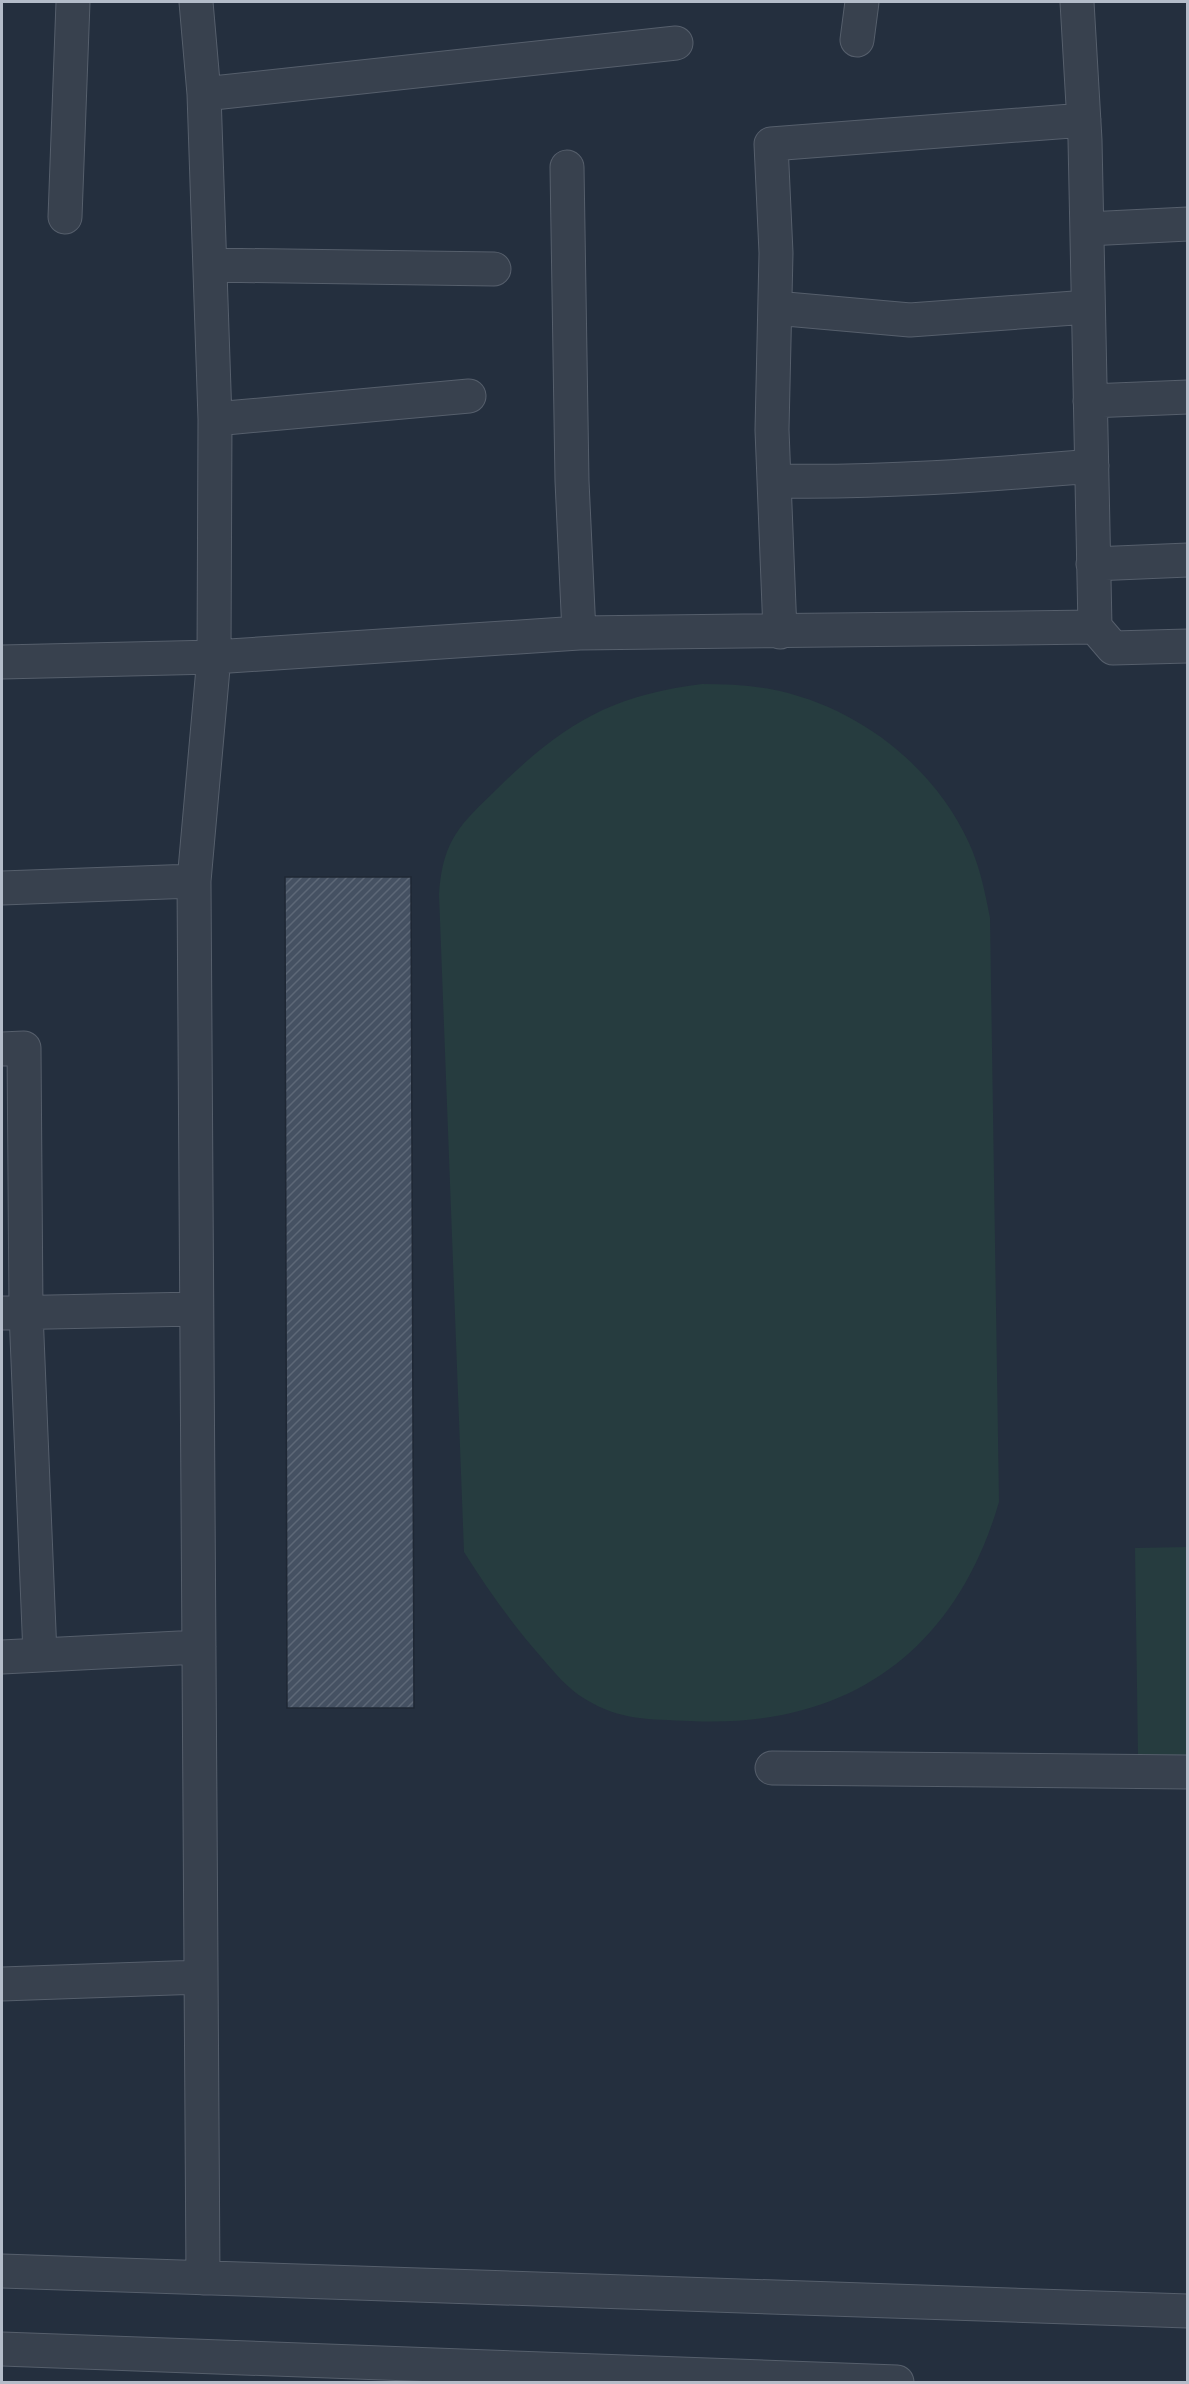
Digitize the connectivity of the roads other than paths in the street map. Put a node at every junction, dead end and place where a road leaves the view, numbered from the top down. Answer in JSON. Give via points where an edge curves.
{"nodes":[{"id":1,"x":73,"y":2,"type":"edge"},
{"id":2,"x":196,"y":2,"type":"edge"},
{"id":3,"x":862,"y":2,"type":"edge"},
{"id":4,"x":1077,"y":2,"type":"edge"},
{"id":5,"x":857,"y":40,"type":"dead end"},
{"id":6,"x":676,"y":43,"type":"dead end"},
{"id":7,"x":204,"y":94,"type":"junction"},
{"id":8,"x":1084,"y":120,"type":"junction"},
{"id":9,"x":567,"y":167,"type":"dead end"},
{"id":10,"x":65,"y":217,"type":"dead end"},
{"id":11,"x":1188,"y":224,"type":"edge"},
{"id":12,"x":1087,"y":229,"type":"junction"},
{"id":13,"x":210,"y":265,"type":"junction"},
{"id":14,"x":494,"y":269,"type":"dead end"},
{"id":15,"x":775,"y":308,"type":"junction"},
{"id":16,"x":1088,"y":308,"type":"junction"},
{"id":17,"x":469,"y":396,"type":"dead end"},
{"id":18,"x":1188,"y":397,"type":"edge"},
{"id":19,"x":1090,"y":401,"type":"junction"},
{"id":20,"x":215,"y":418,"type":"junction"},
{"id":21,"x":1092,"y":466,"type":"junction"},
{"id":22,"x":774,"y":481,"type":"junction"},
{"id":23,"x":1188,"y":560,"type":"edge"},
{"id":24,"x":1093,"y":564,"type":"junction"},
{"id":25,"x":1095,"y":627,"type":"junction"},
{"id":26,"x":780,"y":632,"type":"junction"},
{"id":27,"x":579,"y":633,"type":"junction"},
{"id":28,"x":1188,"y":646,"type":"edge"},
{"id":29,"x":214,"y":657,"type":"junction"},
{"id":30,"x":2,"y":662,"type":"edge"},
{"id":31,"x":194,"y":881,"type":"junction"},
{"id":32,"x":2,"y":888,"type":"edge"},
{"id":33,"x":2,"y":1049,"type":"edge"},
{"id":34,"x":196,"y":1309,"type":"junction"},
{"id":35,"x":14,"y":1313,"type":"edge"},
{"id":36,"x":199,"y":1647,"type":"junction"},
{"id":37,"x":40,"y":1655,"type":"junction"},
{"id":38,"x":2,"y":1658,"type":"edge"},
{"id":39,"x":772,"y":1768,"type":"dead end"},
{"id":40,"x":1188,"y":1772,"type":"edge"},
{"id":41,"x":201,"y":1977,"type":"junction"},
{"id":42,"x":2,"y":1984,"type":"edge"},
{"id":43,"x":2,"y":2271,"type":"edge"},
{"id":44,"x":203,"y":2278,"type":"junction"},
{"id":45,"x":1188,"y":2311,"type":"edge"},
{"id":46,"x":2,"y":2349,"type":"edge"},
{"id":47,"x":192,"y":2370,"type":"edge"},
{"id":48,"x":621,"y":2377,"type":"edge"},
{"id":49,"x":897,"y":2382,"type":"edge"}],
"edges":[{"from":1,"to":10,"type":"street"},
{"from":2,"to":7,"type":"street"},
{"from":3,"to":5,"type":"street"},
{"from":4,"to":8,"type":"street"},
{"from":6,"to":7,"type":"street"},
{"from":7,"to":13,"type":"street"},
{"from":8,"to":12,"type":"street"},
{"from":8,"to":15,"type":"street","via":[[771,144]]},
{"from":9,"to":27,"type":"street","via":[[572,481]]},
{"from":11,"to":12,"type":"street"},
{"from":12,"to":16,"type":"street"},
{"from":13,"to":14,"type":"street"},
{"from":13,"to":20,"type":"street"},
{"from":15,"to":16,"type":"street","via":[[910,320]]},
{"from":15,"to":22,"type":"street"},
{"from":16,"to":19,"type":"street"},
{"from":17,"to":20,"type":"street"},
{"from":18,"to":19,"type":"street"},
{"from":19,"to":21,"type":"street"},
{"from":20,"to":29,"type":"street"},
{"from":21,"to":22,"type":"street","via":[[945,478]]},
{"from":21,"to":24,"type":"street"},
{"from":22,"to":26,"type":"street"},
{"from":23,"to":24,"type":"street"},
{"from":24,"to":25,"type":"street"},
{"from":25,"to":26,"type":"street"},
{"from":25,"to":28,"type":"street","via":[[1113,648]]},
{"from":26,"to":27,"type":"street"},
{"from":27,"to":29,"type":"street"},
{"from":29,"to":30,"type":"street"},
{"from":29,"to":31,"type":"street"},
{"from":31,"to":32,"type":"street"},
{"from":31,"to":34,"type":"street"},
{"from":33,"to":35,"type":"street","via":[[24,1048]]},
{"from":34,"to":35,"type":"street"},
{"from":34,"to":36,"type":"street"},
{"from":35,"to":37,"type":"street"},
{"from":36,"to":37,"type":"street"},
{"from":36,"to":41,"type":"street"},
{"from":37,"to":38,"type":"street"},
{"from":39,"to":40,"type":"street"},
{"from":41,"to":42,"type":"street"},
{"from":41,"to":44,"type":"street"},
{"from":43,"to":44,"type":"street"},
{"from":44,"to":45,"type":"street"},
{"from":46,"to":47,"type":"street"},
{"from":47,"to":48,"type":"street"},
{"from":48,"to":49,"type":"street"}]}
